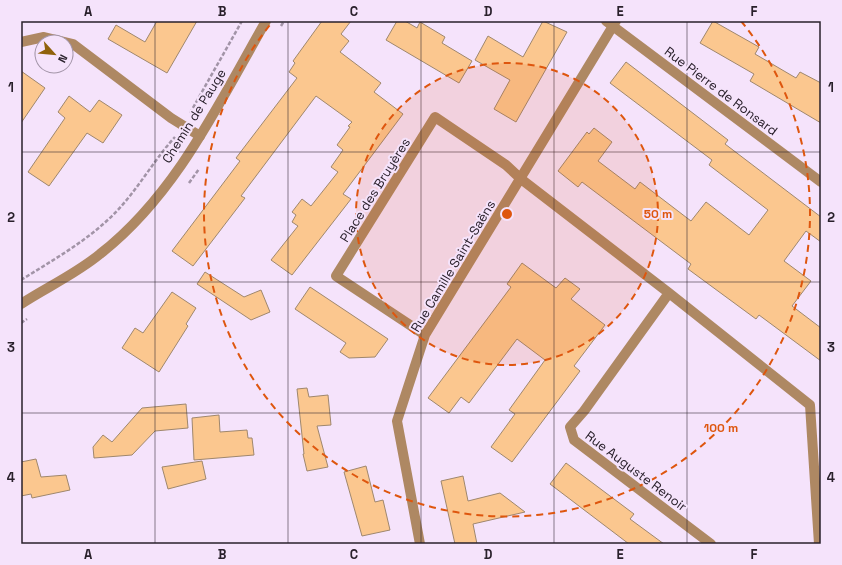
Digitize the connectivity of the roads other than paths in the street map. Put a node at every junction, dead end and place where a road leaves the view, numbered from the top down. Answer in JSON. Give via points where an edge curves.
{"nodes":[{"id":1,"x":266,"y":21,"type":"edge"},
{"id":2,"x":612,"y":23,"type":"edge"},
{"id":3,"x":21,"y":42,"type":"edge"},
{"id":4,"x":200,"y":136,"type":"junction"},
{"id":5,"x":520,"y":179,"type":"junction"},
{"id":6,"x":821,"y":182,"type":"edge"},
{"id":7,"x":669,"y":293,"type":"junction"},
{"id":8,"x":21,"y":304,"type":"edge"},
{"id":9,"x":425,"y":335,"type":"junction"},
{"id":10,"x":420,"y":544,"type":"edge"},
{"id":11,"x":711,"y":544,"type":"edge"},
{"id":12,"x":819,"y":544,"type":"edge"}],
"edges":[{"from":1,"to":4,"type":"street","name":"Chemin de Pauge"},
{"from":2,"to":5,"type":"street","name":"Rue Camille Saint-Saëns"},
{"from":2,"to":6,"type":"street","name":"Rue Pierre de Ronsard"},
{"from":3,"to":4,"type":"street","via":[[44,37],[73,44]]},
{"from":4,"to":8,"type":"street","name":"Chemin de Pauge","via":[[159,194],[119,238],[80,270]]},
{"from":5,"to":7,"type":"street"},
{"from":5,"to":9,"type":"street","name":"Rue Camille Saint-Saëns"},
{"from":5,"to":9,"type":"street","name":"Place des Bruyères","via":[[506,165],[435,117],[340,269],[336,276]]},
{"from":7,"to":11,"type":"street","name":"Rue Auguste Renoir","via":[[570,427],[574,440]]},
{"from":7,"to":12,"type":"street","via":[[810,405]]},
{"from":9,"to":10,"type":"street","name":"Rue Camille Saint-Saëns","via":[[397,421]]}]}
